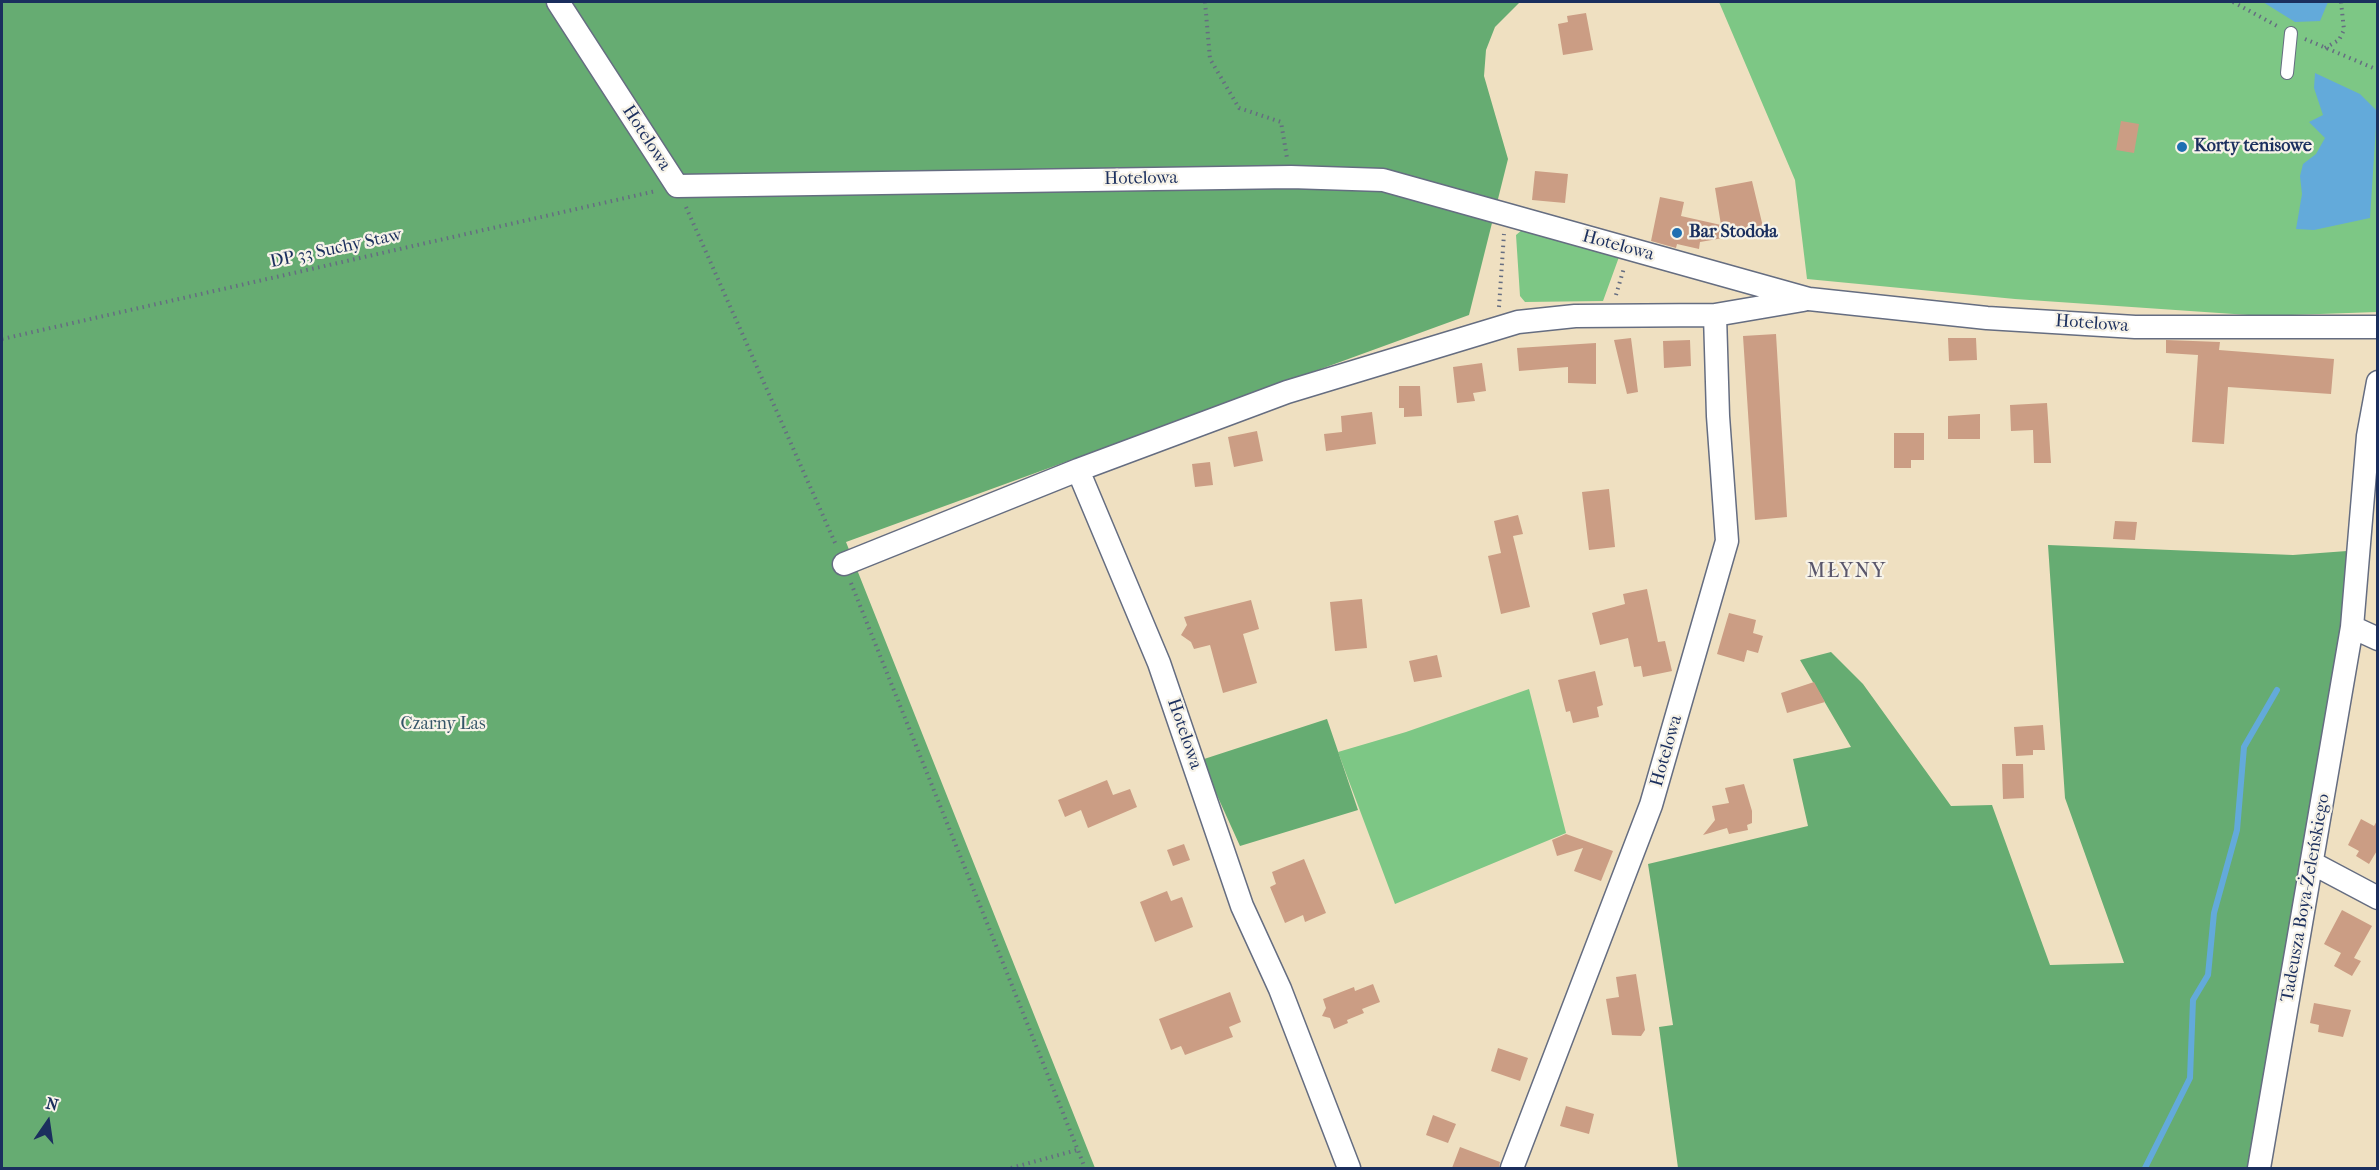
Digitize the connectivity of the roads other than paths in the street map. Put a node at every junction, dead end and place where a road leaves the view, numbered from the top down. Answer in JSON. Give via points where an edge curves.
{"nodes":[{"id":1,"x":558,"y":2,"type":"edge"},
{"id":2,"x":2291,"y":33,"type":"dead end"},
{"id":3,"x":2287,"y":74,"type":"dead end"},
{"id":4,"x":1809,"y":299,"type":"junction"},
{"id":5,"x":1715,"y":315,"type":"junction"},
{"id":6,"x":2378,"y":327,"type":"edge"},
{"id":7,"x":2378,"y":382,"type":"edge"},
{"id":8,"x":1078,"y":470,"type":"junction"},
{"id":9,"x":844,"y":564,"type":"road end"},
{"id":10,"x":2352,"y":627,"type":"junction"},
{"id":11,"x":2378,"y":639,"type":"edge"},
{"id":12,"x":2312,"y":863,"type":"junction"},
{"id":13,"x":2378,"y":898,"type":"edge"},
{"id":14,"x":1349,"y":1168,"type":"edge"},
{"id":15,"x":1512,"y":1168,"type":"edge"},
{"id":16,"x":2259,"y":1168,"type":"edge"}],
"edges":[{"from":1,"to":4,"type":"street","name":"Hotelowa","via":[[677,186],[1291,177],[1383,180]]},
{"from":2,"to":3,"type":"lane"},
{"from":4,"to":5,"type":"street","name":"Hotelowa"},
{"from":4,"to":6,"type":"street","name":"Hotelowa","via":[[1987,318],[2134,327]]},
{"from":5,"to":8,"type":"street","name":"Hotelowa","via":[[1541,318],[1498,327],[1287,392]]},
{"from":5,"to":15,"type":"street","name":"Hotelowa","via":[[1727,542],[1652,805]]},
{"from":7,"to":10,"type":"street","name":"Tadeusza Boya-Żeleńskiego","via":[[2368,436]]},
{"from":8,"to":9,"type":"street","name":"Hotelowa"},
{"from":8,"to":14,"type":"street","name":"Hotelowa","via":[[1159,663],[1242,906],[1280,988]]},
{"from":10,"to":11,"type":"street"},
{"from":10,"to":12,"type":"street","name":"Tadeusza Boya-Żeleńskiego"},
{"from":12,"to":13,"type":"street"},
{"from":12,"to":16,"type":"street","name":"Tadeusza Boya-Żeleńskiego"}]}
